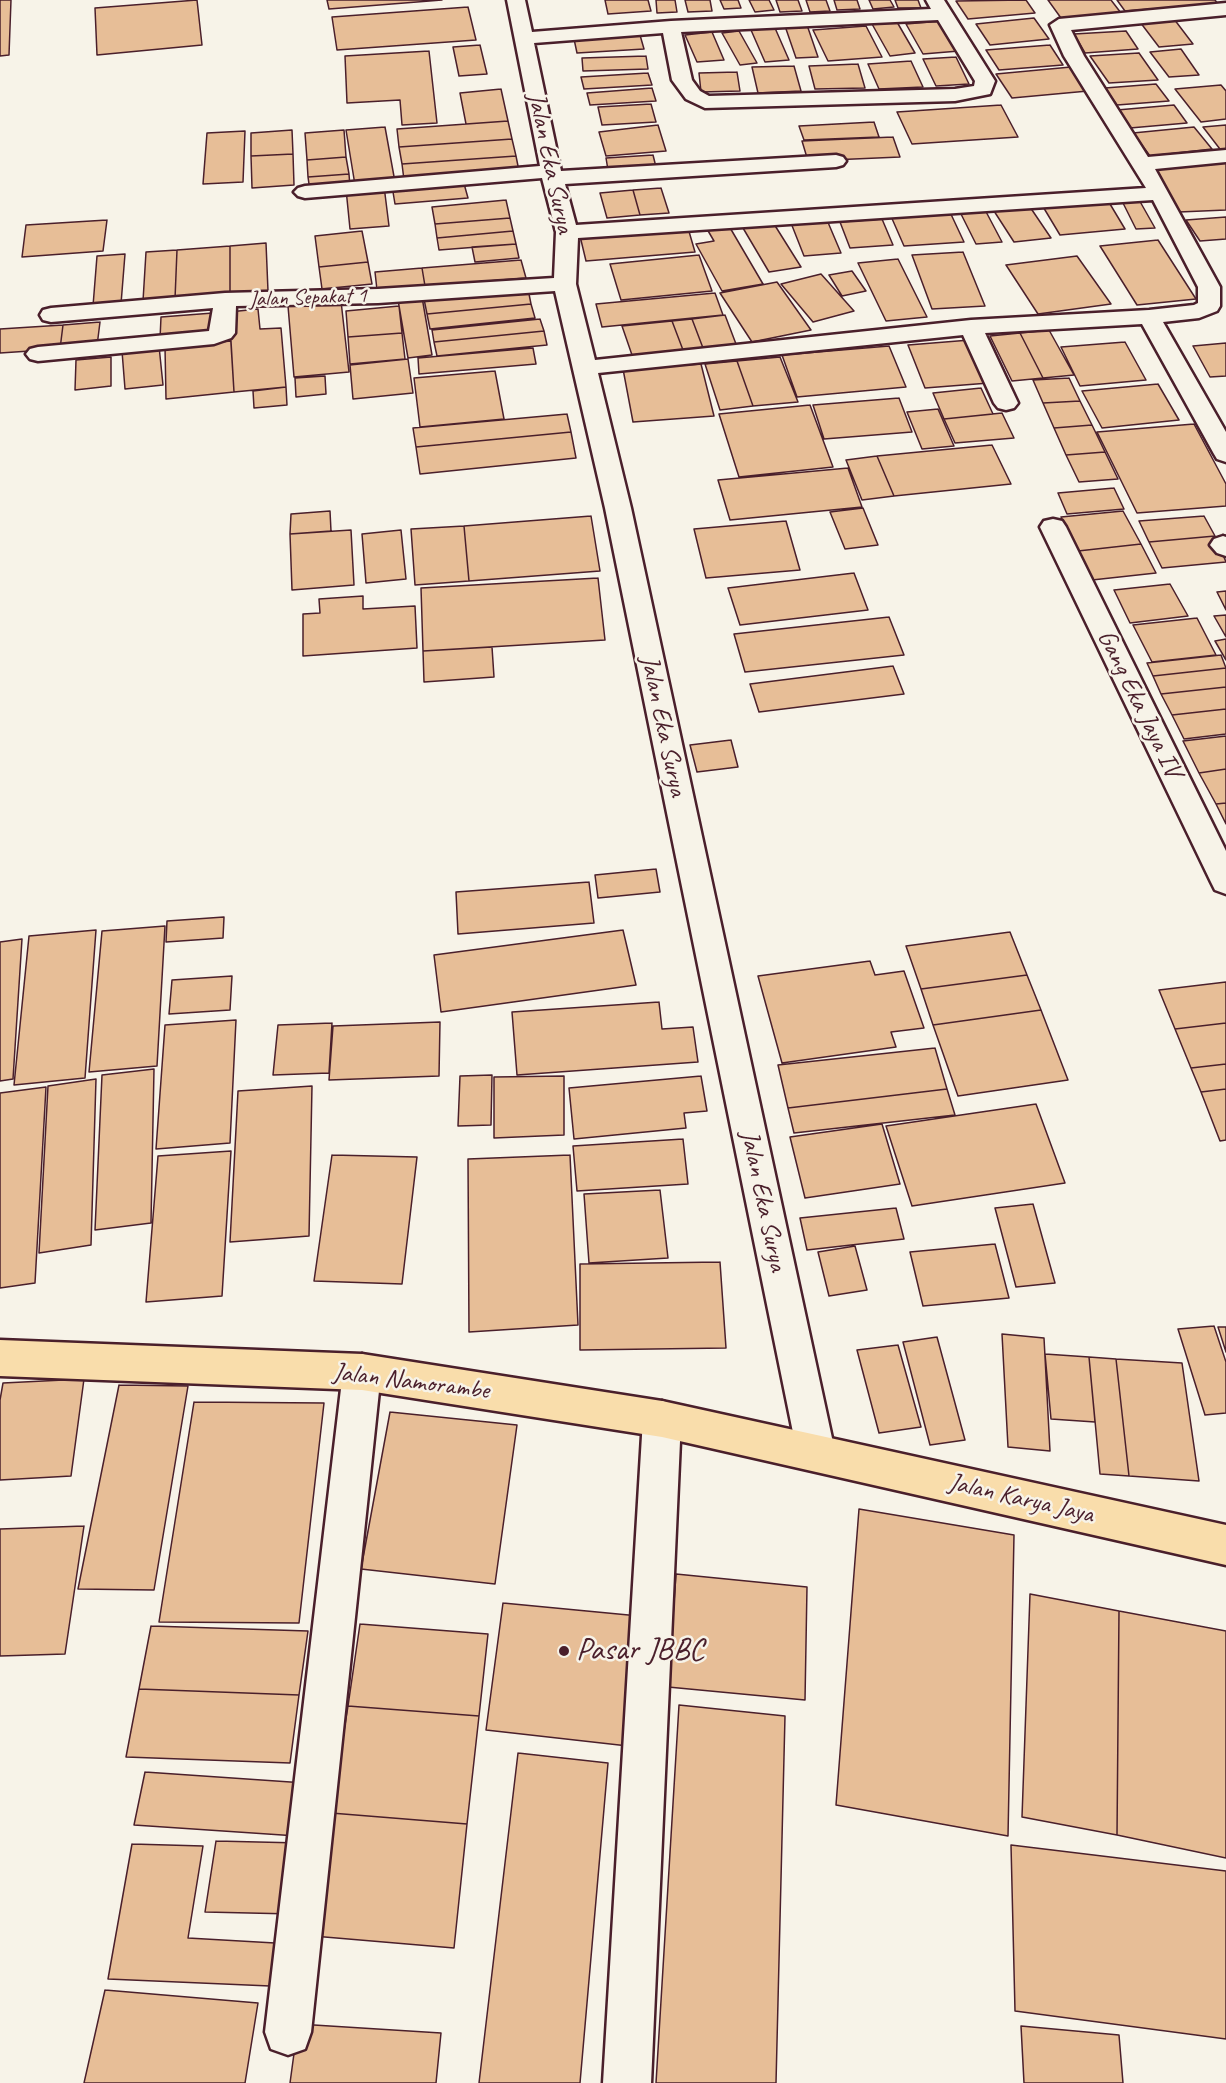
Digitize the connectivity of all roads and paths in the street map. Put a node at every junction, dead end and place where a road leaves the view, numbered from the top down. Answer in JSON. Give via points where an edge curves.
{"nodes":[{"id":1,"x":516,"y":0,"type":"edge"},
{"id":2,"x":939,"y":7,"type":"edge"},
{"id":3,"x":1226,"y":9,"type":"edge"},
{"id":4,"x":671,"y":27,"type":"junction"},
{"id":5,"x":525,"y":38,"type":"junction"},
{"id":6,"x":1226,"y":156,"type":"edge"},
{"id":7,"x":836,"y":161,"type":"dead end"},
{"id":8,"x":1142,"y":164,"type":"junction"},
{"id":9,"x":552,"y":175,"type":"junction"},
{"id":10,"x":305,"y":192,"type":"dead end"},
{"id":11,"x":1160,"y":193,"type":"junction"},
{"id":12,"x":567,"y":232,"type":"junction"},
{"id":13,"x":565,"y":284,"type":"junction"},
{"id":14,"x":1218,"y":287,"type":"edge"},
{"id":15,"x":225,"y":300,"type":"junction"},
{"id":16,"x":51,"y":315,"type":"dead end"},
{"id":17,"x":1149,"y":317,"type":"junction"},
{"id":18,"x":971,"y":327,"type":"junction"},
{"id":19,"x":38,"y":354,"type":"dead end"},
{"id":20,"x":583,"y":368,"type":"junction"},
{"id":21,"x":1006,"y":404,"type":"dead end"},
{"id":22,"x":1226,"y":454,"type":"edge"},
{"id":23,"x":1053,"y":527,"type":"dead end"},
{"id":24,"x":1226,"y":882,"type":"edge"},
{"id":25,"x":0,"y":1358,"type":"edge"},
{"id":26,"x":362,"y":1372,"type":"junction"},
{"id":27,"x":662,"y":1419,"type":"junction"},
{"id":28,"x":816,"y":1452,"type":"junction"},
{"id":29,"x":1226,"y":1545,"type":"edge"},
{"id":30,"x":288,"y":2032,"type":"dead end"},
{"id":31,"x":627,"y":2083,"type":"edge"}],
"edges":[{"from":1,"to":5,"type":"street","name":"Jalan Eka Surya"},
{"from":2,"to":4,"type":"street"},
{"from":2,"to":4,"type":"street","via":[[985,81],[983,90],[966,94],[705,102],[693,95],[682,80]]},
{"from":3,"to":8,"type":"street","via":[[1182,21],[1059,25],[1074,56]]},
{"from":4,"to":5,"type":"street"},
{"from":5,"to":9,"type":"street","name":"Jalan Eka Surya"},
{"from":6,"to":8,"type":"street"},
{"from":7,"to":9,"type":"street"},
{"from":8,"to":11,"type":"street"},
{"from":9,"to":10,"type":"street"},
{"from":9,"to":12,"type":"street","name":"Jalan Eka Surya"},
{"from":11,"to":12,"type":"street"},
{"from":11,"to":14,"type":"street"},
{"from":12,"to":13,"type":"street","name":"Jalan Eka Surya"},
{"from":13,"to":15,"type":"street","name":"Jalan Sepakat 1","via":[[378,296]]},
{"from":13,"to":20,"type":"street","name":"Jalan Eka Surya"},
{"from":14,"to":17,"type":"street","via":[[1209,306],[1199,311]]},
{"from":15,"to":16,"type":"street","name":"Jalan Sepakat 1"},
{"from":15,"to":19,"type":"street","via":[[223,333],[214,337]]},
{"from":17,"to":18,"type":"street"},
{"from":17,"to":22,"type":"street"},
{"from":18,"to":20,"type":"street"},
{"from":18,"to":21,"type":"street"},
{"from":20,"to":28,"type":"street","name":"Jalan Eka Surya","via":[[620,519]]},
{"from":23,"to":24,"type":"street","name":"Gang Eka Jaya IV"},
{"from":25,"to":26,"type":"main road","name":"Jalan Namorambe"},
{"from":26,"to":27,"type":"main road","name":"Jalan Namorambe"},
{"from":26,"to":30,"type":"street"},
{"from":27,"to":28,"type":"main road","name":"Jalan Namorambe"},
{"from":27,"to":31,"type":"street"},
{"from":28,"to":29,"type":"main road","name":"Jalan Karya Jaya"}]}
